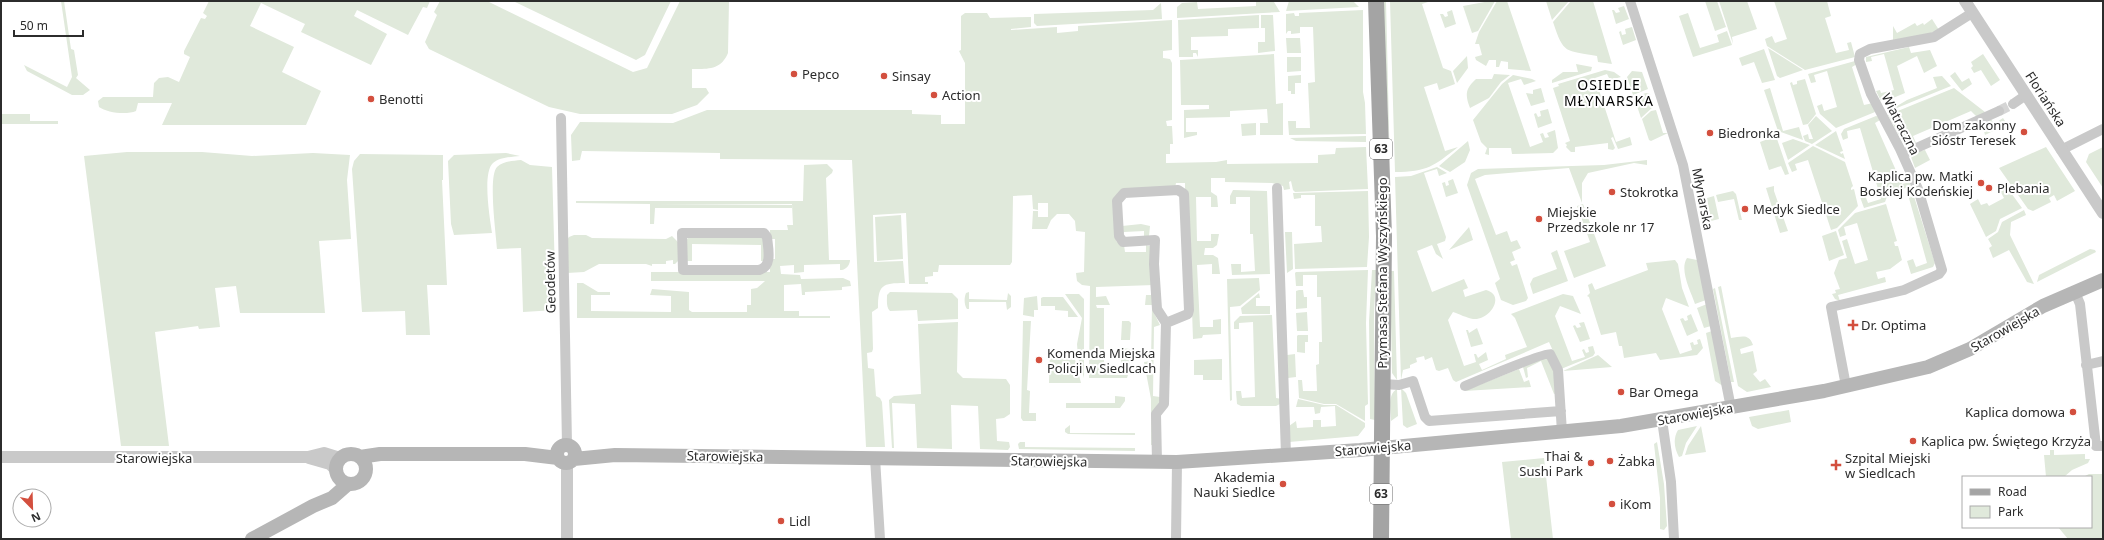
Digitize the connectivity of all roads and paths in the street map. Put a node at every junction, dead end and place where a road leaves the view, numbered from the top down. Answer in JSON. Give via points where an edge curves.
{"nodes":[{"id":1,"x":1376,"y":1,"type":"edge"},
{"id":2,"x":1630,"y":1,"type":"edge"},
{"id":3,"x":1965,"y":1,"type":"edge"},
{"id":4,"x":1972,"y":13,"type":"junction"},
{"id":5,"x":2026,"y":95,"type":"junction"},
{"id":6,"x":2013,"y":104,"type":"tunnel mouth"},
{"id":7,"x":1999,"y":111,"type":"tunnel mouth"},
{"id":8,"x":561,"y":118,"type":"dead end"},
{"id":9,"x":2103,"y":129,"type":"edge"},
{"id":10,"x":2061,"y":150,"type":"junction"},
{"id":11,"x":1903,"y":154,"type":"junction"},
{"id":12,"x":1277,"y":188,"type":"dead end"},
{"id":13,"x":2103,"y":213,"type":"edge"},
{"id":14,"x":682,"y":233,"type":"joint"},
{"id":15,"x":2103,"y":280,"type":"edge"},
{"id":16,"x":2075,"y":292,"type":"junction"},
{"id":17,"x":1166,"y":323,"type":"junction"},
{"id":18,"x":2103,"y":361,"type":"edge"},
{"id":19,"x":2086,"y":365,"type":"junction"},
{"id":20,"x":1383,"y":384,"type":"junction"},
{"id":21,"x":1465,"y":386,"type":"dead end"},
{"id":22,"x":1846,"y":386,"type":"junction"},
{"id":23,"x":1731,"y":408,"type":"junction"},
{"id":24,"x":1561,"y":411,"type":"junction"},
{"id":25,"x":1662,"y":420,"type":"junction"},
{"id":26,"x":1562,"y":432,"type":"junction"},
{"id":27,"x":2103,"y":446,"type":"edge"},
{"id":28,"x":1382,"y":448,"type":"junction"},
{"id":29,"x":566,"y":454,"type":"junction"},
{"id":30,"x":1286,"y":455,"type":"junction"},
{"id":31,"x":398,"y":456,"type":"junction"},
{"id":32,"x":1,"y":457,"type":"edge"},
{"id":33,"x":360,"y":457,"type":"junction"},
{"id":34,"x":875,"y":458,"type":"junction"},
{"id":35,"x":1157,"y":462,"type":"junction"},
{"id":36,"x":1177,"y":462,"type":"junction"},
{"id":37,"x":366,"y":471,"type":"junction"},
{"id":38,"x":340,"y":472,"type":"junction"},
{"id":39,"x":252,"y":539,"type":"edge"},
{"id":40,"x":567,"y":539,"type":"edge"},
{"id":41,"x":880,"y":539,"type":"edge"},
{"id":42,"x":1176,"y":539,"type":"edge"},
{"id":43,"x":1381,"y":539,"type":"edge"},
{"id":44,"x":1674,"y":539,"type":"edge"}],
"edges":[{"from":1,"to":20,"type":"main road","name":"Prymasa Stefana Wyszyńskiego","number":"63","via":[[1384,236]]},
{"from":2,"to":23,"type":"street","name":"Młynarska","via":[[1683,165]]},
{"from":3,"to":4,"type":"street","name":"Floriańska"},
{"from":4,"to":5,"type":"street","name":"Floriańska"},
{"from":4,"to":11,"type":"street","name":"Wiatraczna","via":[[1934,38],[1870,49],[1860,54],[1859,60],[1871,94]]},
{"from":5,"to":6,"type":"street"},
{"from":5,"to":10,"type":"street","name":"Floriańska"},
{"from":7,"to":11,"type":"street"},
{"from":8,"to":29,"type":"street","name":"Geodetów"},
{"from":9,"to":10,"type":"street"},
{"from":10,"to":13,"type":"street","name":"Floriańska"},
{"from":11,"to":22,"type":"street","name":"Wiatraczna","via":[[1918,189],[1942,270],[1939,274],[1904,290],[1831,307]]},
{"from":12,"to":30,"type":"street"},
{"from":14,"to":14,"type":"street","via":[[683,270],[759,270],[768,264],[767,237],[762,232]]},
{"from":15,"to":16,"type":"main road","name":"Starowiejska"},
{"from":16,"to":19,"type":"street","via":[[2080,304]]},
{"from":16,"to":22,"type":"main road","name":"Starowiejska","via":[[2043,306],[1991,338],[1949,359],[1905,373]]},
{"from":17,"to":17,"type":"street","via":[[1157,309],[1155,240],[1123,242],[1119,236],[1117,201],[1124,193],[1178,190],[1184,194],[1189,310],[1184,317]]},
{"from":17,"to":35,"type":"street","via":[[1164,404],[1156,414]]},
{"from":18,"to":19,"type":"street"},
{"from":19,"to":27,"type":"street","via":[[2096,446]]},
{"from":20,"to":24,"type":"street","via":[[1399,385],[1413,381],[1425,417],[1429,421]]},
{"from":20,"to":28,"type":"main road","name":"Prymasa Stefana Wyszyńskiego","number":"63"},
{"from":21,"to":24,"type":"street","via":[[1547,353],[1552,355],[1558,370]]},
{"from":22,"to":23,"type":"main road","name":"Starowiejska"},
{"from":23,"to":25,"type":"main road","name":"Starowiejska"},
{"from":24,"to":26,"type":"street"},
{"from":25,"to":26,"type":"main road","name":"Starowiejska"},
{"from":25,"to":44,"type":"street","via":[[1671,482]]},
{"from":26,"to":28,"type":"main road","name":"Starowiejska"},
{"from":28,"to":30,"type":"main road","name":"Starowiejska"},
{"from":28,"to":43,"type":"main road","number":"63"},
{"from":29,"to":31,"type":"main road","name":"Starowiejska"},
{"from":29,"to":34,"type":"main road","name":"Starowiejska"},
{"from":29,"to":40,"type":"street"},
{"from":30,"to":36,"type":"main road","name":"Starowiejska"},
{"from":31,"to":33,"type":"main road","name":"Starowiejska","via":[[380,454]]},
{"from":31,"to":37,"type":"main road","name":"Starowiejska"},
{"from":32,"to":38,"type":"street","name":"Starowiejska","via":[[308,457],[324,453]]},
{"from":33,"to":37,"type":"main road"},
{"from":33,"to":38,"type":"main road","name":"Starowiejska","via":[[350,454]]},
{"from":34,"to":35,"type":"main road","name":"Starowiejska"},
{"from":34,"to":41,"type":"street"},
{"from":35,"to":36,"type":"main road","name":"Starowiejska"},
{"from":36,"to":42,"type":"street"},
{"from":37,"to":38,"type":"main road","name":"Starowiejska","via":[[358,483]]},
{"from":38,"to":39,"type":"main road","via":[[313,506]]}]}
